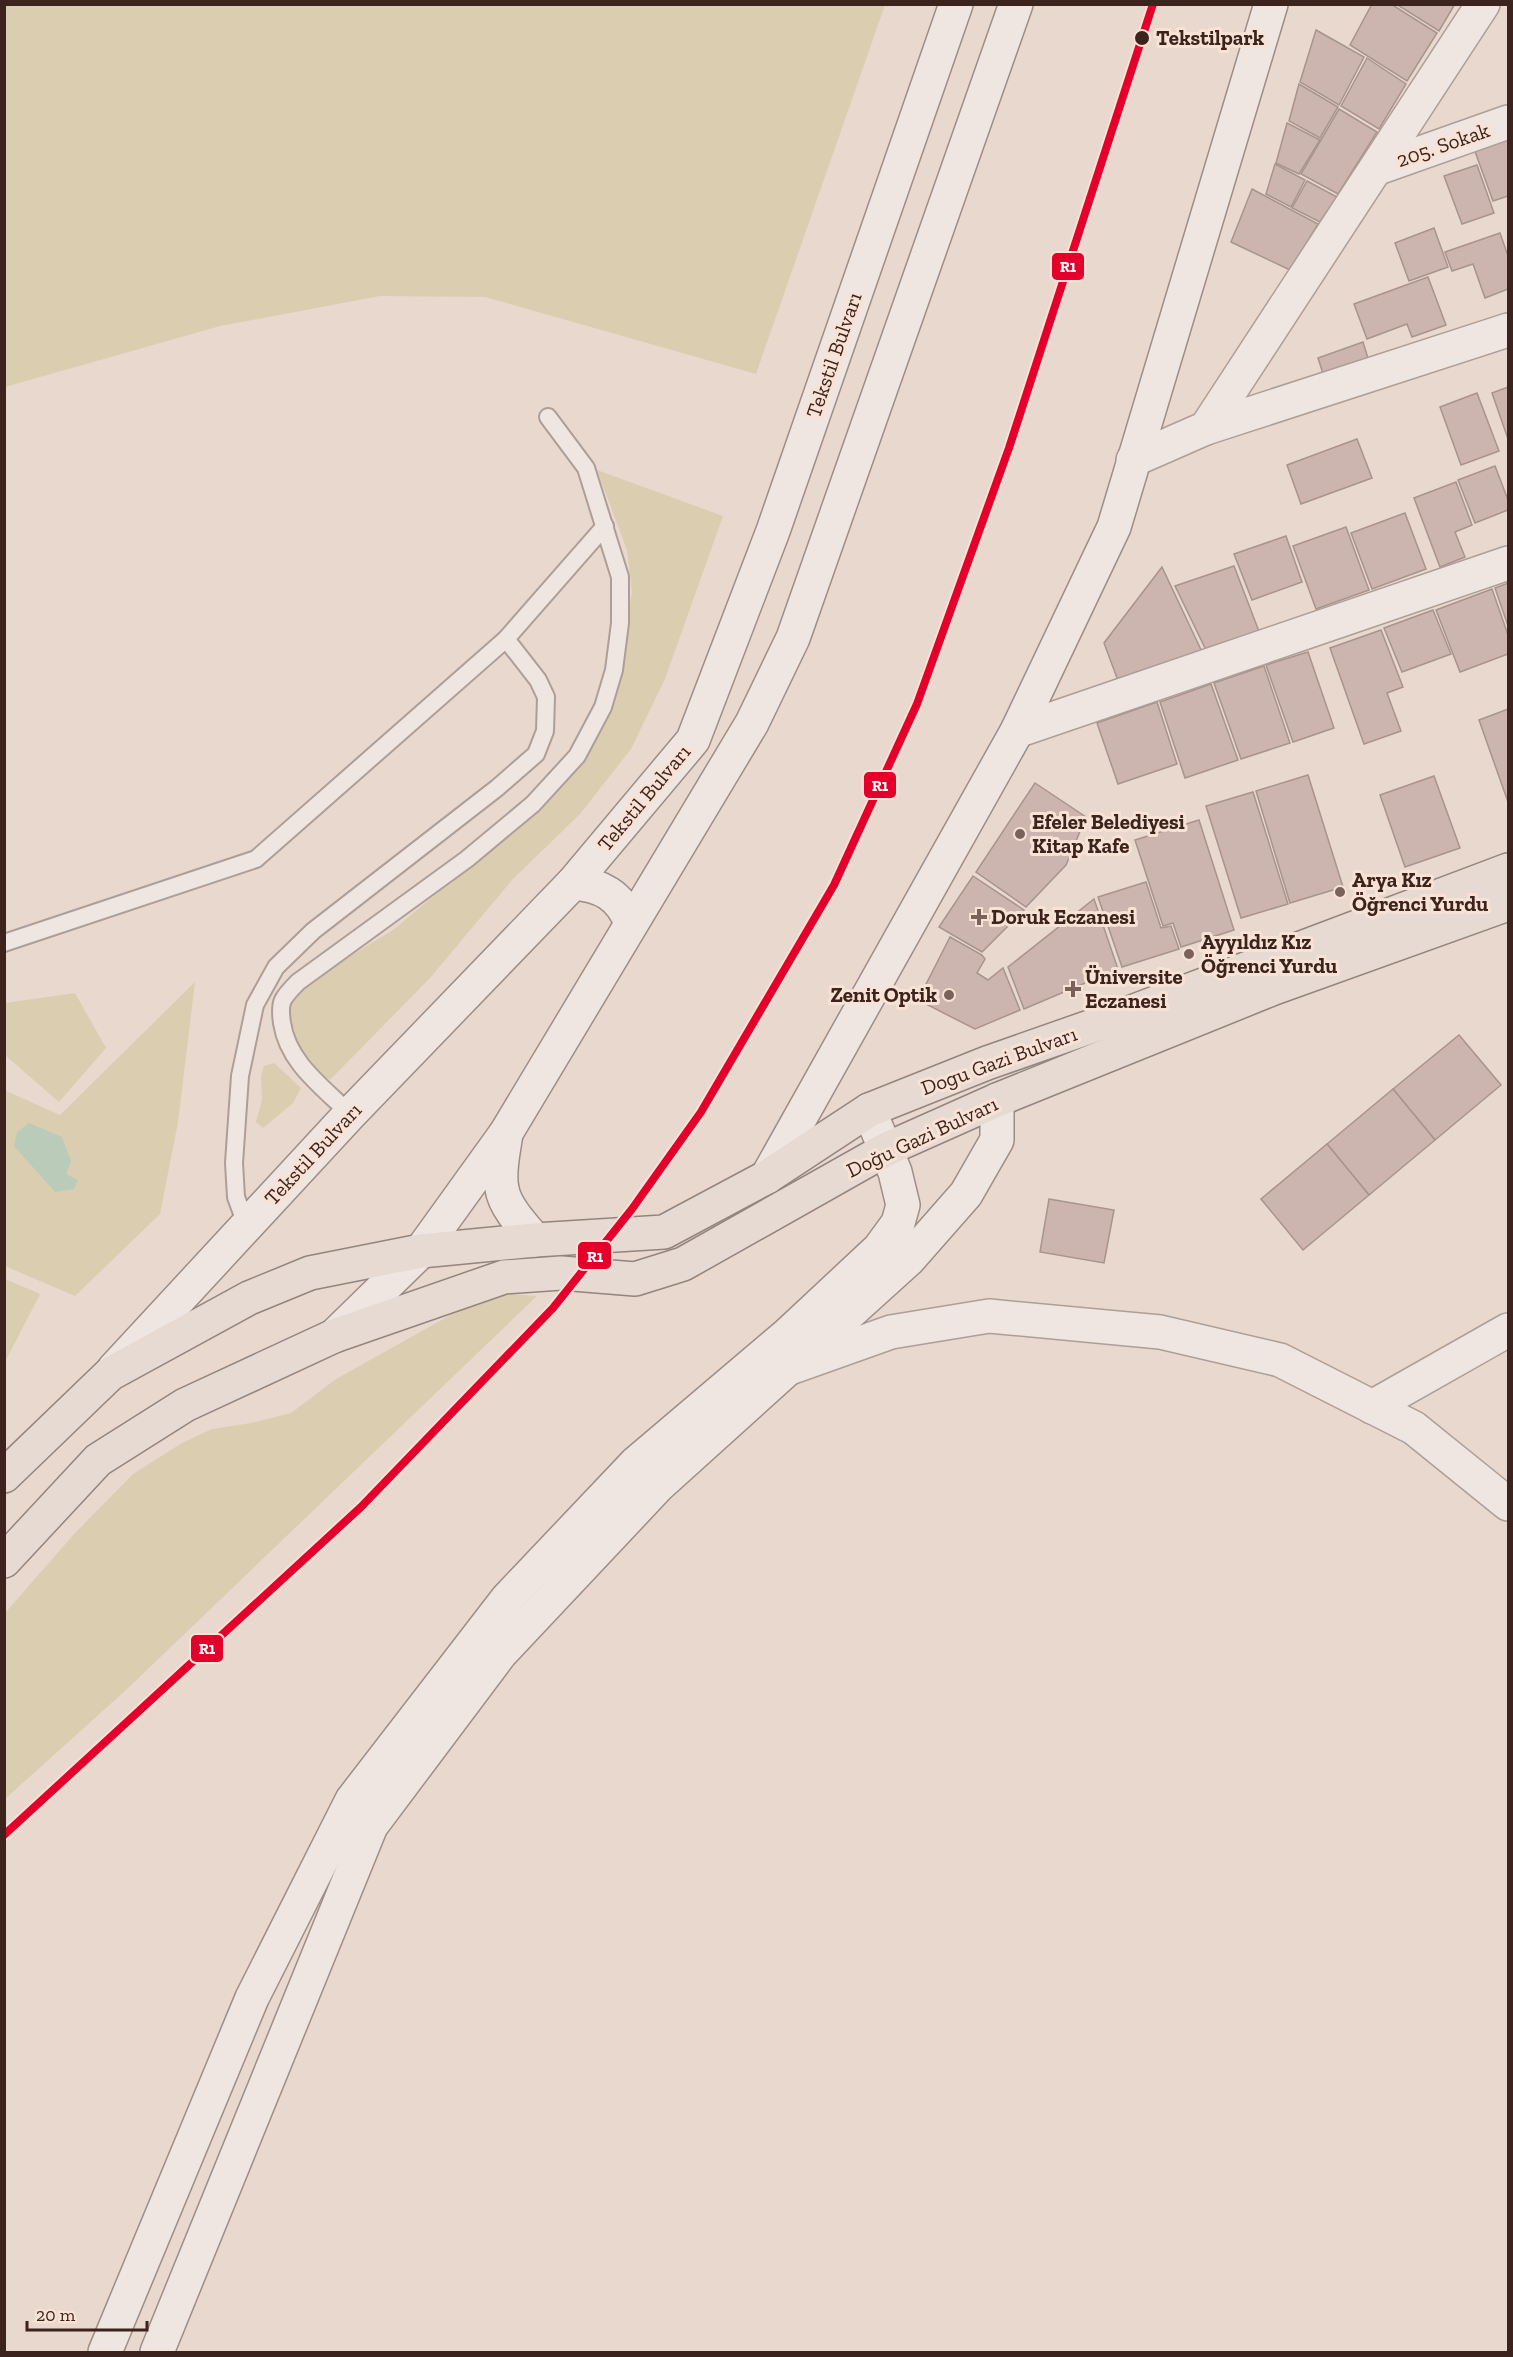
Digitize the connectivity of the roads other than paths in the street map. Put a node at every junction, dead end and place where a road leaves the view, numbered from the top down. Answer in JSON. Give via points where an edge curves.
{"nodes":[{"id":1,"x":956,"y":4,"type":"edge"},
{"id":2,"x":1016,"y":4,"type":"edge"},
{"id":3,"x":1271,"y":4,"type":"edge"},
{"id":4,"x":1482,"y":4,"type":"edge"},
{"id":5,"x":1509,"y":122,"type":"edge"},
{"id":6,"x":1378,"y":168,"type":"junction"},
{"id":7,"x":1509,"y":330,"type":"edge"},
{"id":8,"x":548,"y":417,"type":"dead end"},
{"id":9,"x":1206,"y":428,"type":"junction"},
{"id":10,"x":1133,"y":460,"type":"junction"},
{"id":11,"x":605,"y":526,"type":"junction"},
{"id":12,"x":1509,"y":563,"type":"edge"},
{"id":13,"x":506,"y":639,"type":"junction"},
{"id":14,"x":1017,"y":731,"type":"junction"},
{"id":15,"x":1509,"y":870,"type":"edge"},
{"id":16,"x":573,"y":883,"type":"junction"},
{"id":17,"x":1509,"y":904,"type":"edge"},
{"id":18,"x":632,"y":923,"type":"junction"},
{"id":19,"x":4,"y":943,"type":"edge"},
{"id":20,"x":987,"y":1064,"type":"junction"},
{"id":21,"x":998,"y":1100,"type":"junction"},
{"id":22,"x":869,"y":1110,"type":"junction"},
{"id":23,"x":350,"y":1114,"type":"junction"},
{"id":24,"x":506,"y":1133,"type":"junction"},
{"id":25,"x":887,"y":1149,"type":"junction"},
{"id":26,"x":767,"y":1177,"type":"junction"},
{"id":27,"x":247,"y":1227,"type":"junction"},
{"id":28,"x":535,"y":1240,"type":"junction"},
{"id":29,"x":421,"y":1251,"type":"junction"},
{"id":30,"x":1509,"y":1330,"type":"edge"},
{"id":31,"x":334,"y":1336,"type":"junction"},
{"id":32,"x":785,"y":1370,"type":"junction"},
{"id":33,"x":110,"y":1374,"type":"junction"},
{"id":34,"x":1372,"y":1407,"type":"junction"},
{"id":35,"x":4,"y":1476,"type":"edge"},
{"id":36,"x":1509,"y":1504,"type":"edge"},
{"id":37,"x":4,"y":1561,"type":"edge"},
{"id":38,"x":105,"y":2352,"type":"edge"},
{"id":39,"x":157,"y":2352,"type":"edge"}],
"edges":[{"from":1,"to":16,"type":"street","name":"Tekstil Bulvarı","via":[[773,531],[693,740]]},
{"from":2,"to":18,"type":"street","name":"Tekstil Bulvarı","via":[[793,638],[752,723]]},
{"from":3,"to":10,"type":"street"},
{"from":4,"to":6,"type":"street"},
{"from":5,"to":6,"type":"street","name":"205. Sokak"},
{"from":6,"to":9,"type":"street"},
{"from":7,"to":9,"type":"street"},
{"from":8,"to":11,"type":"lane","via":[[586,468]]},
{"from":9,"to":10,"type":"street"},
{"from":10,"to":14,"type":"street","via":[[1114,527]]},
{"from":11,"to":13,"type":"lane"},
{"from":11,"to":23,"type":"lane","via":[[620,578],[620,623],[614,670],[603,707],[577,756],[525,811],[467,859],[298,982],[283,1000],[282,1026],[291,1053]]},
{"from":12,"to":14,"type":"street"},
{"from":13,"to":19,"type":"lane","via":[[256,859]]},
{"from":13,"to":27,"type":"lane","via":[[538,680],[546,697],[545,731],[536,754],[313,931],[276,967],[255,1005],[240,1076],[234,1163],[236,1197]]},
{"from":14,"to":26,"type":"street"},
{"from":15,"to":20,"type":"main road","name":"Dogu Gazi Bulvarı"},
{"from":16,"to":18,"type":"street","via":[[594,885],[612,895]]},
{"from":16,"to":23,"type":"street","name":"Tekstil Bulvarı"},
{"from":17,"to":21,"type":"main road","name":"Doğu Gazi Bulvarı","via":[[1275,988]]},
{"from":18,"to":24,"type":"street","name":"Tekstil Bulvarı"},
{"from":20,"to":21,"type":"lane"},
{"from":20,"to":22,"type":"main road","name":"Dogu Gazi Bulvarı"},
{"from":21,"to":25,"type":"main road","name":"Doğu Gazi Bulvarı"},
{"from":21,"to":32,"type":"street","via":[[997,1140],[966,1194],[908,1260]]},
{"from":22,"to":25,"type":"street"},
{"from":22,"to":26,"type":"main road","name":"Dogu Gazi Bulvarı"},
{"from":23,"to":27,"type":"street","name":"Tekstil Bulvarı"},
{"from":24,"to":28,"type":"street","via":[[502,1190]]},
{"from":24,"to":29,"type":"street","name":"Tekstil Bulvarı"},
{"from":25,"to":31,"type":"main road","name":"Doğu Gazi Bulvarı","via":[[683,1264],[635,1279],[561,1273],[504,1277]]},
{"from":25,"to":38,"type":"street","via":[[903,1205],[898,1223],[879,1249],[788,1334],[636,1463],[507,1599],[352,1800],[252,1998]]},
{"from":26,"to":28,"type":"main road","name":"Dogu Gazi Bulvarı","via":[[664,1232]]},
{"from":27,"to":33,"type":"street","name":"Tekstil Bulvarı"},
{"from":28,"to":29,"type":"main road","name":"Dogu Gazi Bulvarı"},
{"from":29,"to":31,"type":"street","name":"Tekstil Bulvarı"},
{"from":29,"to":33,"type":"main road","name":"Dogu Gazi Bulvarı","via":[[310,1273],[249,1298]]},
{"from":30,"to":34,"type":"street"},
{"from":31,"to":37,"type":"main road","name":"Doğu Gazi Bulvarı","via":[[185,1405],[98,1460]]},
{"from":32,"to":34,"type":"street","via":[[891,1332],[988,1316],[1160,1332],[1280,1360]]},
{"from":32,"to":39,"type":"street","via":[[658,1486],[500,1654],[371,1826]]},
{"from":33,"to":35,"type":"main road","name":"Dogu Gazi Bulvarı"},
{"from":34,"to":36,"type":"street","via":[[1414,1428]]}]}
